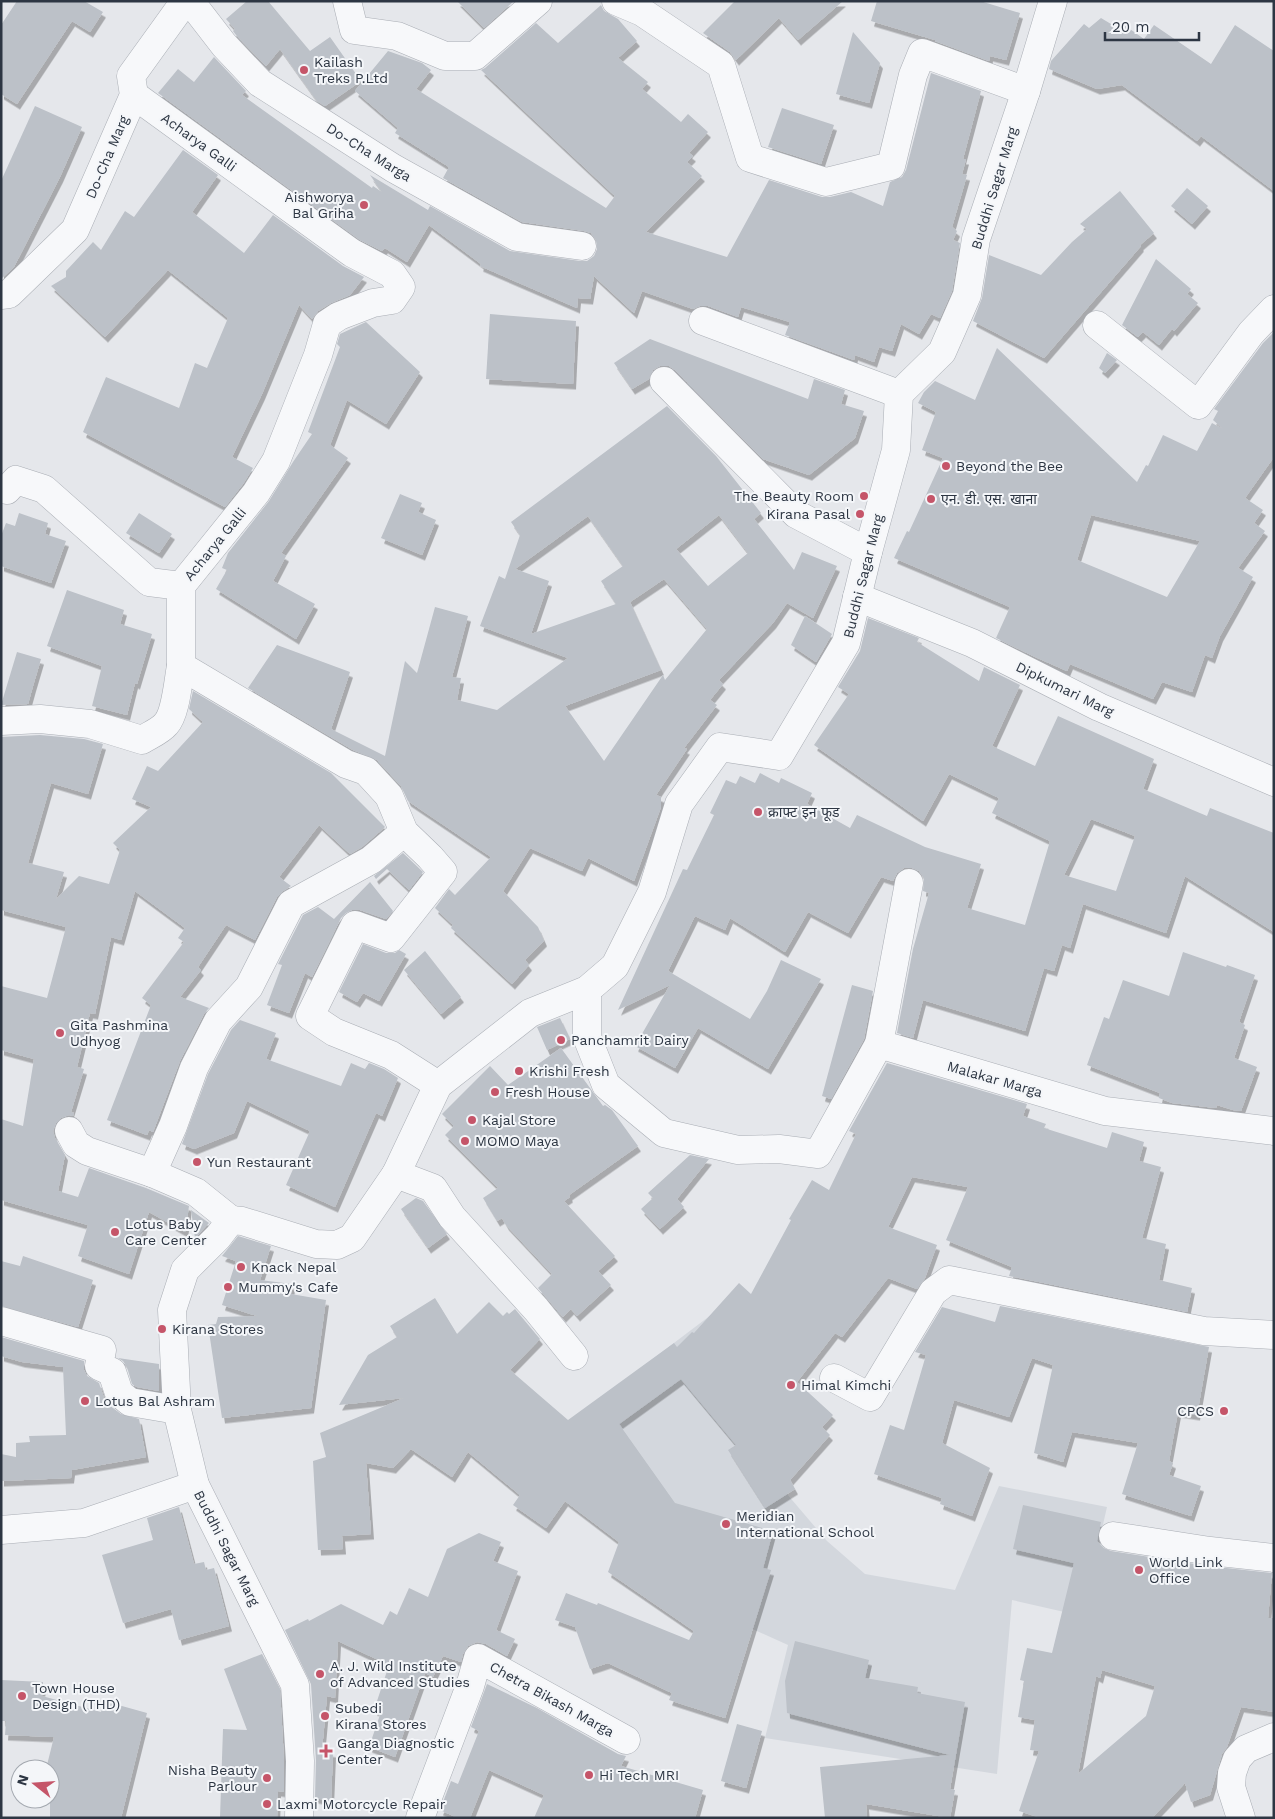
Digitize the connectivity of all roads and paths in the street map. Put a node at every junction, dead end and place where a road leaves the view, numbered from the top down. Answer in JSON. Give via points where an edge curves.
{"nodes":[{"id":1,"x":185,"y":1,"type":"edge"},
{"id":2,"x":190,"y":1,"type":"edge"},
{"id":3,"x":347,"y":1,"type":"edge"},
{"id":4,"x":538,"y":1,"type":"edge"},
{"id":5,"x":616,"y":1,"type":"edge"},
{"id":6,"x":1053,"y":1,"type":"edge"},
{"id":7,"x":1026,"y":91,"type":"junction"},
{"id":8,"x":134,"y":95,"type":"junction"},
{"id":9,"x":582,"y":246,"type":"dead end"},
{"id":10,"x":1,"y":295,"type":"edge"},
{"id":11,"x":1274,"y":309,"type":"edge"},
{"id":12,"x":703,"y":321,"type":"dead end"},
{"id":13,"x":1097,"y":325,"type":"dead end"},
{"id":14,"x":664,"y":382,"type":"dead end"},
{"id":15,"x":899,"y":394,"type":"junction"},
{"id":16,"x":1,"y":489,"type":"edge"},
{"id":17,"x":868,"y":552,"type":"junction"},
{"id":18,"x":181,"y":586,"type":"junction"},
{"id":19,"x":857,"y":597,"type":"junction"},
{"id":20,"x":181,"y":666,"type":"junction"},
{"id":21,"x":1,"y":721,"type":"edge"},
{"id":22,"x":1274,"y":782,"type":"edge"},
{"id":23,"x":404,"y":832,"type":"junction"},
{"id":24,"x":909,"y":883,"type":"dead end"},
{"id":25,"x":587,"y":990,"type":"junction"},
{"id":26,"x":879,"y":1044,"type":"junction"},
{"id":27,"x":438,"y":1085,"type":"junction"},
{"id":28,"x":69,"y":1130,"type":"dead end"},
{"id":29,"x":1274,"y":1131,"type":"edge"},
{"id":30,"x":152,"y":1173,"type":"junction"},
{"id":31,"x":396,"y":1174,"type":"junction"},
{"id":32,"x":231,"y":1220,"type":"junction"},
{"id":33,"x":1,"y":1322,"type":"edge"},
{"id":34,"x":1274,"y":1335,"type":"edge"},
{"id":35,"x":574,"y":1356,"type":"dead end"},
{"id":36,"x":834,"y":1378,"type":"dead end"},
{"id":37,"x":177,"y":1410,"type":"junction"},
{"id":38,"x":195,"y":1485,"type":"junction"},
{"id":39,"x":1,"y":1530,"type":"edge"},
{"id":40,"x":1113,"y":1536,"type":"dead end"},
{"id":41,"x":1274,"y":1558,"type":"edge"},
{"id":42,"x":1274,"y":1737,"type":"edge"},
{"id":43,"x":626,"y":1740,"type":"dead end"},
{"id":44,"x":298,"y":1818,"type":"edge"},
{"id":45,"x":420,"y":1818,"type":"edge"},
{"id":46,"x":1241,"y":1818,"type":"edge"}],
"edges":[{"from":1,"to":8,"type":"street","name":"Do-Cha Marg","via":[[131,76]]},
{"from":2,"to":9,"type":"street","name":"Do-Cha Marga","via":[[224,45],[260,83],[393,168],[517,237]]},
{"from":3,"to":4,"type":"street","via":[[354,30],[397,36],[445,56],[475,56]]},
{"from":5,"to":7,"type":"street","via":[[642,12],[721,65],[750,158],[826,182],[891,166],[913,75],[922,53]]},
{"from":6,"to":7,"type":"street","name":"Buddhi Sagar Marg"},
{"from":7,"to":15,"type":"street","name":"Buddhi Sagar Marg","via":[[976,239],[967,296],[942,352]]},
{"from":8,"to":10,"type":"street","name":"Do-Cha Marg","via":[[75,230],[9,294]]},
{"from":8,"to":18,"type":"street","name":"Acharya Galli","via":[[352,253],[392,274],[401,287],[392,300],[373,303],[327,324],[276,461],[256,492]]},
{"from":11,"to":13,"type":"street","via":[[1251,333],[1198,405]]},
{"from":12,"to":15,"type":"street"},
{"from":14,"to":17,"type":"street","via":[[796,514]]},
{"from":15,"to":17,"type":"street","name":"Buddhi Sagar Marg","via":[[896,450]]},
{"from":16,"to":18,"type":"street","via":[[7,490],[16,480],[44,489],[149,582]]},
{"from":17,"to":19,"type":"street","name":"Buddhi Sagar Marg"},
{"from":18,"to":20,"type":"street","name":"Acharya Galli"},
{"from":19,"to":22,"type":"street","name":"Dipkumari Marg","via":[[972,643],[1099,707]]},
{"from":19,"to":25,"type":"street","name":"Buddhi Sagar Marg","via":[[846,643],[779,756],[720,747],[679,804],[652,892],[636,925],[615,966]]},
{"from":20,"to":21,"type":"street","name":"Acharya Galli","via":[[168,721],[142,740],[90,724],[40,719]]},
{"from":20,"to":23,"type":"street","via":[[346,764],[366,771],[388,796]]},
{"from":23,"to":27,"type":"street","via":[[443,872],[391,938],[355,925],[310,1016],[334,1032],[391,1055]]},
{"from":23,"to":30,"type":"street","via":[[371,860],[290,904],[249,987],[218,1021],[194,1068]]},
{"from":24,"to":26,"type":"street"},
{"from":25,"to":26,"type":"street","via":[[587,1038],[606,1085],[664,1133],[738,1150],[779,1149],[818,1154]]},
{"from":25,"to":27,"type":"street","name":"Buddhi Sagar Marg","via":[[530,1013]]},
{"from":26,"to":29,"type":"street","name":"Malakar Marga","via":[[1105,1111]]},
{"from":27,"to":31,"type":"street","name":"Buddhi Sagar Marg"},
{"from":28,"to":30,"type":"street","via":[[76,1144],[87,1151]]},
{"from":30,"to":32,"type":"street","via":[[196,1192]]},
{"from":31,"to":32,"type":"street","name":"Buddhi Sagar Marg","via":[[352,1238],[337,1245],[316,1244]]},
{"from":31,"to":35,"type":"street","via":[[433,1188],[452,1217]]},
{"from":32,"to":37,"type":"street","name":"Buddhi Sagar Marg","via":[[185,1270],[172,1310]]},
{"from":33,"to":37,"type":"street","via":[[102,1350],[99,1366],[112,1372],[119,1393],[130,1402]]},
{"from":34,"to":36,"type":"street","via":[[1204,1331],[949,1280],[933,1292],[870,1397]]},
{"from":37,"to":38,"type":"street","name":"Buddhi Sagar Marg"},
{"from":38,"to":39,"type":"street","via":[[84,1523]]},
{"from":38,"to":44,"type":"street","name":"Buddhi Sagar Marg","via":[[295,1685],[300,1761]]},
{"from":40,"to":41,"type":"street"},
{"from":42,"to":46,"type":"street","via":[[1246,1749],[1237,1760],[1231,1787]]},
{"from":43,"to":45,"type":"street","name":"Chetra Bikash Marga","via":[[478,1658]]}]}
